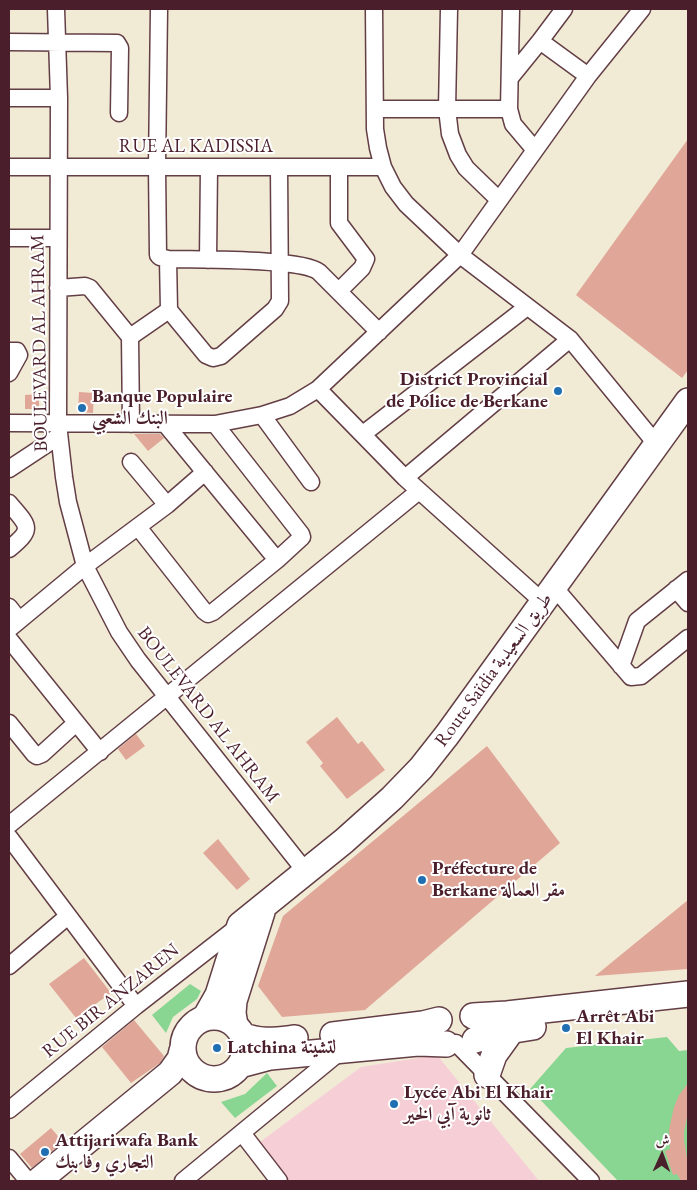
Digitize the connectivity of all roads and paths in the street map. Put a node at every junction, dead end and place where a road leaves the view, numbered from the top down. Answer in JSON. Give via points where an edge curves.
{"nodes":[{"id":1,"x":56,"y":9,"type":"edge"},
{"id":2,"x":160,"y":9,"type":"edge"},
{"id":3,"x":374,"y":9,"type":"edge"},
{"id":4,"x":449,"y":9,"type":"edge"},
{"id":5,"x":511,"y":9,"type":"edge"},
{"id":6,"x":564,"y":9,"type":"edge"},
{"id":7,"x":642,"y":9,"type":"edge"},
{"id":8,"x":651,"y":9,"type":"edge"},
{"id":9,"x":630,"y":24,"type":"junction"},
{"id":10,"x":540,"y":41,"type":"junction"},
{"id":11,"x":9,"y":42,"type":"edge"},
{"id":12,"x":58,"y":42,"type":"junction"},
{"id":13,"x":588,"y":76,"type":"junction"},
{"id":14,"x":510,"y":78,"type":"junction"},
{"id":15,"x":9,"y":98,"type":"edge"},
{"id":16,"x":59,"y":98,"type":"junction"},
{"id":17,"x":375,"y":109,"type":"junction"},
{"id":18,"x":448,"y":109,"type":"junction"},
{"id":19,"x":509,"y":109,"type":"junction"},
{"id":20,"x":120,"y":113,"type":"dead end"},
{"id":21,"x":536,"y":150,"type":"junction"},
{"id":22,"x":9,"y":167,"type":"edge"},
{"id":23,"x":58,"y":167,"type":"junction"},
{"id":24,"x":157,"y":167,"type":"junction"},
{"id":25,"x":208,"y":167,"type":"junction"},
{"id":26,"x":278,"y":167,"type":"junction"},
{"id":27,"x":339,"y":167,"type":"junction"},
{"id":28,"x":384,"y":167,"type":"junction"},
{"id":29,"x":499,"y":200,"type":"junction"},
{"id":30,"x":9,"y":238,"type":"edge"},
{"id":31,"x":58,"y":238,"type":"junction"},
{"id":32,"x":162,"y":255,"type":"junction"},
{"id":33,"x":460,"y":255,"type":"junction"},
{"id":34,"x":208,"y":260,"type":"junction"},
{"id":35,"x":280,"y":263,"type":"junction"},
{"id":36,"x":58,"y":288,"type":"junction"},
{"id":37,"x":339,"y":291,"type":"junction"},
{"id":38,"x":527,"y":306,"type":"junction"},
{"id":39,"x":168,"y":310,"type":"junction"},
{"id":40,"x":378,"y":332,"type":"junction"},
{"id":41,"x":130,"y":337,"type":"junction"},
{"id":42,"x":570,"y":339,"type":"junction"},
{"id":43,"x":9,"y":351,"type":"edge"},
{"id":44,"x":9,"y":373,"type":"edge"},
{"id":45,"x":318,"y":389,"type":"junction"},
{"id":46,"x":688,"y":401,"type":"edge"},
{"id":47,"x":262,"y":415,"type":"junction"},
{"id":48,"x":9,"y":424,"type":"edge"},
{"id":49,"x":131,"y":424,"type":"junction"},
{"id":50,"x":214,"y":424,"type":"junction"},
{"id":51,"x":166,"y":425,"type":"junction"},
{"id":52,"x":58,"y":430,"type":"junction"},
{"id":53,"x":363,"y":434,"type":"junction"},
{"id":54,"x":657,"y":445,"type":"junction"},
{"id":55,"x":131,"y":462,"type":"dead end"},
{"id":56,"x":9,"y":469,"type":"edge"},
{"id":57,"x":205,"y":472,"type":"junction"},
{"id":58,"x":404,"y":478,"type":"junction"},
{"id":59,"x":311,"y":482,"type":"dead end"},
{"id":60,"x":419,"y":491,"type":"junction"},
{"id":61,"x":9,"y":503,"type":"edge"},
{"id":62,"x":166,"y":505,"type":"junction"},
{"id":63,"x":138,"y":527,"type":"junction"},
{"id":64,"x":9,"y":549,"type":"edge"},
{"id":65,"x":277,"y":560,"type":"junction"},
{"id":66,"x":85,"y":566,"type":"junction"},
{"id":67,"x":682,"y":585,"type":"edge"},
{"id":68,"x":548,"y":595,"type":"junction"},
{"id":69,"x":688,"y":603,"type":"edge"},
{"id":70,"x":9,"y":607,"type":"edge"},
{"id":71,"x":14,"y":625,"type":"edge"},
{"id":72,"x":688,"y":638,"type":"edge"},
{"id":73,"x":9,"y":639,"type":"edge"},
{"id":74,"x":621,"y":666,"type":"junction"},
{"id":75,"x":166,"y":698,"type":"junction"},
{"id":76,"x":9,"y":723,"type":"edge"},
{"id":77,"x":76,"y":723,"type":"junction"},
{"id":78,"x":100,"y":752,"type":"junction"},
{"id":79,"x":9,"y":825,"type":"edge"},
{"id":80,"x":9,"y":837,"type":"edge"},
{"id":81,"x":306,"y":872,"type":"junction"},
{"id":82,"x":264,"y":905,"type":"junction"},
{"id":83,"x":68,"y":916,"type":"junction"},
{"id":84,"x":240,"y":925,"type":"junction"},
{"id":85,"x":9,"y":966,"type":"edge"},
{"id":86,"x":688,"y":994,"type":"edge"},
{"id":87,"x":136,"y":1006,"type":"junction"},
{"id":88,"x":688,"y":1010,"type":"edge"},
{"id":89,"x":205,"y":1018,"type":"junction"},
{"id":90,"x":439,"y":1020,"type":"junction"},
{"id":91,"x":239,"y":1030,"type":"junction"},
{"id":92,"x":512,"y":1030,"type":"junction"},
{"id":93,"x":462,"y":1036,"type":"junction"},
{"id":94,"x":341,"y":1051,"type":"junction"},
{"id":95,"x":182,"y":1052,"type":"junction"},
{"id":96,"x":240,"y":1065,"type":"junction"},
{"id":97,"x":487,"y":1075,"type":"junction"},
{"id":98,"x":200,"y":1076,"type":"junction"},
{"id":99,"x":9,"y":1110,"type":"edge"},
{"id":100,"x":242,"y":1133,"type":"junction"},
{"id":101,"x":9,"y":1158,"type":"edge"},
{"id":102,"x":28,"y":1181,"type":"edge"},
{"id":103,"x":38,"y":1181,"type":"edge"},
{"id":104,"x":62,"y":1181,"type":"edge"},
{"id":105,"x":183,"y":1181,"type":"edge"},
{"id":106,"x":278,"y":1181,"type":"edge"},
{"id":107,"x":591,"y":1181,"type":"edge"}],
"edges":[{"from":1,"to":12,"type":"street","name":"BOULEVARD AL AHRAM"},
{"from":2,"to":24,"type":"street"},
{"from":3,"to":17,"type":"street"},
{"from":4,"to":18,"type":"street"},
{"from":5,"to":14,"type":"street"},
{"from":6,"to":10,"type":"street"},
{"from":7,"to":9,"type":"street"},
{"from":8,"to":9,"type":"street"},
{"from":9,"to":13,"type":"street"},
{"from":10,"to":13,"type":"street"},
{"from":10,"to":14,"type":"street"},
{"from":11,"to":12,"type":"street"},
{"from":12,"to":16,"type":"street","name":"BOULEVARD AL AHRAM"},
{"from":12,"to":20,"type":"street","via":[[117,43],[120,46]]},
{"from":13,"to":21,"type":"street"},
{"from":14,"to":19,"type":"street"},
{"from":15,"to":16,"type":"street"},
{"from":16,"to":23,"type":"street","name":"BOULEVARD AL AHRAM"},
{"from":17,"to":18,"type":"street"},
{"from":17,"to":28,"type":"street","via":[[375,129]]},
{"from":18,"to":19,"type":"street"},
{"from":18,"to":29,"type":"street","via":[[450,134],[458,156]]},
{"from":19,"to":21,"type":"street","via":[[513,124]]},
{"from":21,"to":29,"type":"street"},
{"from":22,"to":23,"type":"street","name":"RUE AL KADISSIA"},
{"from":23,"to":24,"type":"street","name":"RUE AL KADISSIA"},
{"from":23,"to":31,"type":"street","name":"BOULEVARD AL AHRAM"},
{"from":24,"to":25,"type":"street","name":"RUE AL KADISSIA"},
{"from":24,"to":32,"type":"street"},
{"from":25,"to":26,"type":"street","name":"RUE AL KADISSIA"},
{"from":25,"to":34,"type":"street"},
{"from":26,"to":27,"type":"street","name":"RUE AL KADISSIA"},
{"from":26,"to":35,"type":"street"},
{"from":27,"to":28,"type":"street","name":"RUE AL KADISSIA"},
{"from":27,"to":37,"type":"street","via":[[339,223],[366,259],[362,268]]},
{"from":28,"to":33,"type":"street","via":[[406,204]]},
{"from":29,"to":33,"type":"street"},
{"from":30,"to":31,"type":"street"},
{"from":31,"to":36,"type":"street","name":"BOULEVARD AL AHRAM"},
{"from":32,"to":34,"type":"street"},
{"from":32,"to":39,"type":"street"},
{"from":33,"to":38,"type":"street"},
{"from":33,"to":40,"type":"street"},
{"from":34,"to":35,"type":"street"},
{"from":35,"to":37,"type":"street","via":[[315,268]]},
{"from":35,"to":39,"type":"street","via":[[277,305],[217,358],[206,355]]},
{"from":36,"to":41,"type":"street","via":[[90,288]]},
{"from":36,"to":52,"type":"street","name":"BOULEVARD AL AHRAM"},
{"from":37,"to":40,"type":"street"},
{"from":38,"to":42,"type":"street"},
{"from":38,"to":53,"type":"street"},
{"from":39,"to":41,"type":"street"},
{"from":40,"to":45,"type":"street"},
{"from":41,"to":49,"type":"street"},
{"from":42,"to":54,"type":"street"},
{"from":42,"to":58,"type":"street"},
{"from":43,"to":44,"type":"street","via":[[17,351],[19,355]]},
{"from":45,"to":47,"type":"street","via":[[290,406]]},
{"from":45,"to":53,"type":"street"},
{"from":46,"to":54,"type":"highway","name":"Route Saïdia طريق السعيدية"},
{"from":47,"to":50,"type":"street"},
{"from":47,"to":59,"type":"street"},
{"from":48,"to":52,"type":"street"},
{"from":49,"to":51,"type":"street"},
{"from":49,"to":52,"type":"street"},
{"from":50,"to":51,"type":"street"},
{"from":50,"to":65,"type":"street","via":[[301,534],[302,537]]},
{"from":51,"to":57,"type":"street"},
{"from":52,"to":56,"type":"street"},
{"from":52,"to":66,"type":"street","name":"BOULEVARD AL AHRAM","via":[[68,502]]},
{"from":53,"to":58,"type":"street"},
{"from":54,"to":68,"type":"highway","name":"Route Saïdia طريق السعيدية"},
{"from":55,"to":62,"type":"street"},
{"from":57,"to":62,"type":"street"},
{"from":57,"to":65,"type":"street"},
{"from":58,"to":60,"type":"street"},
{"from":60,"to":68,"type":"street"},
{"from":60,"to":75,"type":"street"},
{"from":61,"to":64,"type":"street","via":[[26,529],[24,537]]},
{"from":62,"to":63,"type":"street"},
{"from":63,"to":65,"type":"street","via":[[208,614]]},
{"from":63,"to":66,"type":"street"},
{"from":66,"to":71,"type":"street"},
{"from":66,"to":75,"type":"street","name":"BOULEVARD AL AHRAM","via":[[119,632]]},
{"from":67,"to":69,"type":"street"},
{"from":67,"to":74,"type":"street","via":[[637,622]]},
{"from":68,"to":74,"type":"street"},
{"from":68,"to":81,"type":"highway","name":"Route Saïdia طريق السعيدية","via":[[421,768],[392,798]]},
{"from":70,"to":71,"type":"street"},
{"from":72,"to":74,"type":"street","via":[[641,676],[631,677]]},
{"from":73,"to":77,"type":"street"},
{"from":75,"to":78,"type":"street"},
{"from":75,"to":81,"type":"street","name":"BOULEVARD AL AHRAM"},
{"from":76,"to":77,"type":"street","via":[[37,756]]},
{"from":77,"to":78,"type":"street"},
{"from":78,"to":79,"type":"street"},
{"from":80,"to":83,"type":"street"},
{"from":81,"to":82,"type":"highway","name":"Route Saïdia طريق السعيدية"},
{"from":82,"to":84,"type":"highway","name":"Route Saïdia طريق السعيدية"},
{"from":82,"to":91,"type":"highway","via":[[234,1001],[233,1013]]},
{"from":83,"to":85,"type":"street"},
{"from":83,"to":87,"type":"street"},
{"from":84,"to":87,"type":"street","name":"RUE BIR ANZAREN"},
{"from":84,"to":89,"type":"highway","via":[[218,995]]},
{"from":86,"to":93,"type":"highway","via":[[507,1014]]},
{"from":87,"to":99,"type":"street","name":"RUE BIR ANZAREN"},
{"from":88,"to":92,"type":"highway"},
{"from":89,"to":91,"type":"highway","via":[[218,1017]]},
{"from":89,"to":95,"type":"highway","via":[[190,1028]]},
{"from":90,"to":91,"type":"highway","via":[[269,1041],[257,1040]]},
{"from":90,"to":93,"type":"highway","via":[[447,1017]]},
{"from":90,"to":93,"type":"highway","via":[[434,1032],[438,1040]]},
{"from":91,"to":96,"type":"highway","via":[[245,1054]]},
{"from":92,"to":93,"type":"highway"},
{"from":92,"to":97,"type":"highway","via":[[494,1055]]},
{"from":93,"to":94,"type":"highway"},
{"from":93,"to":97,"type":"street"},
{"from":94,"to":96,"type":"highway","via":[[270,1057]]},
{"from":94,"to":100,"type":"street"},
{"from":95,"to":98,"type":"highway","via":[[190,1069]]},
{"from":95,"to":103,"type":"highway","via":[[170,1073]]},
{"from":96,"to":98,"type":"highway","via":[[219,1079]]},
{"from":97,"to":107,"type":"street"},
{"from":98,"to":104,"type":"highway","via":[[179,1085]]},
{"from":100,"to":105,"type":"street"},
{"from":100,"to":106,"type":"street"},
{"from":101,"to":102,"type":"street"}]}
